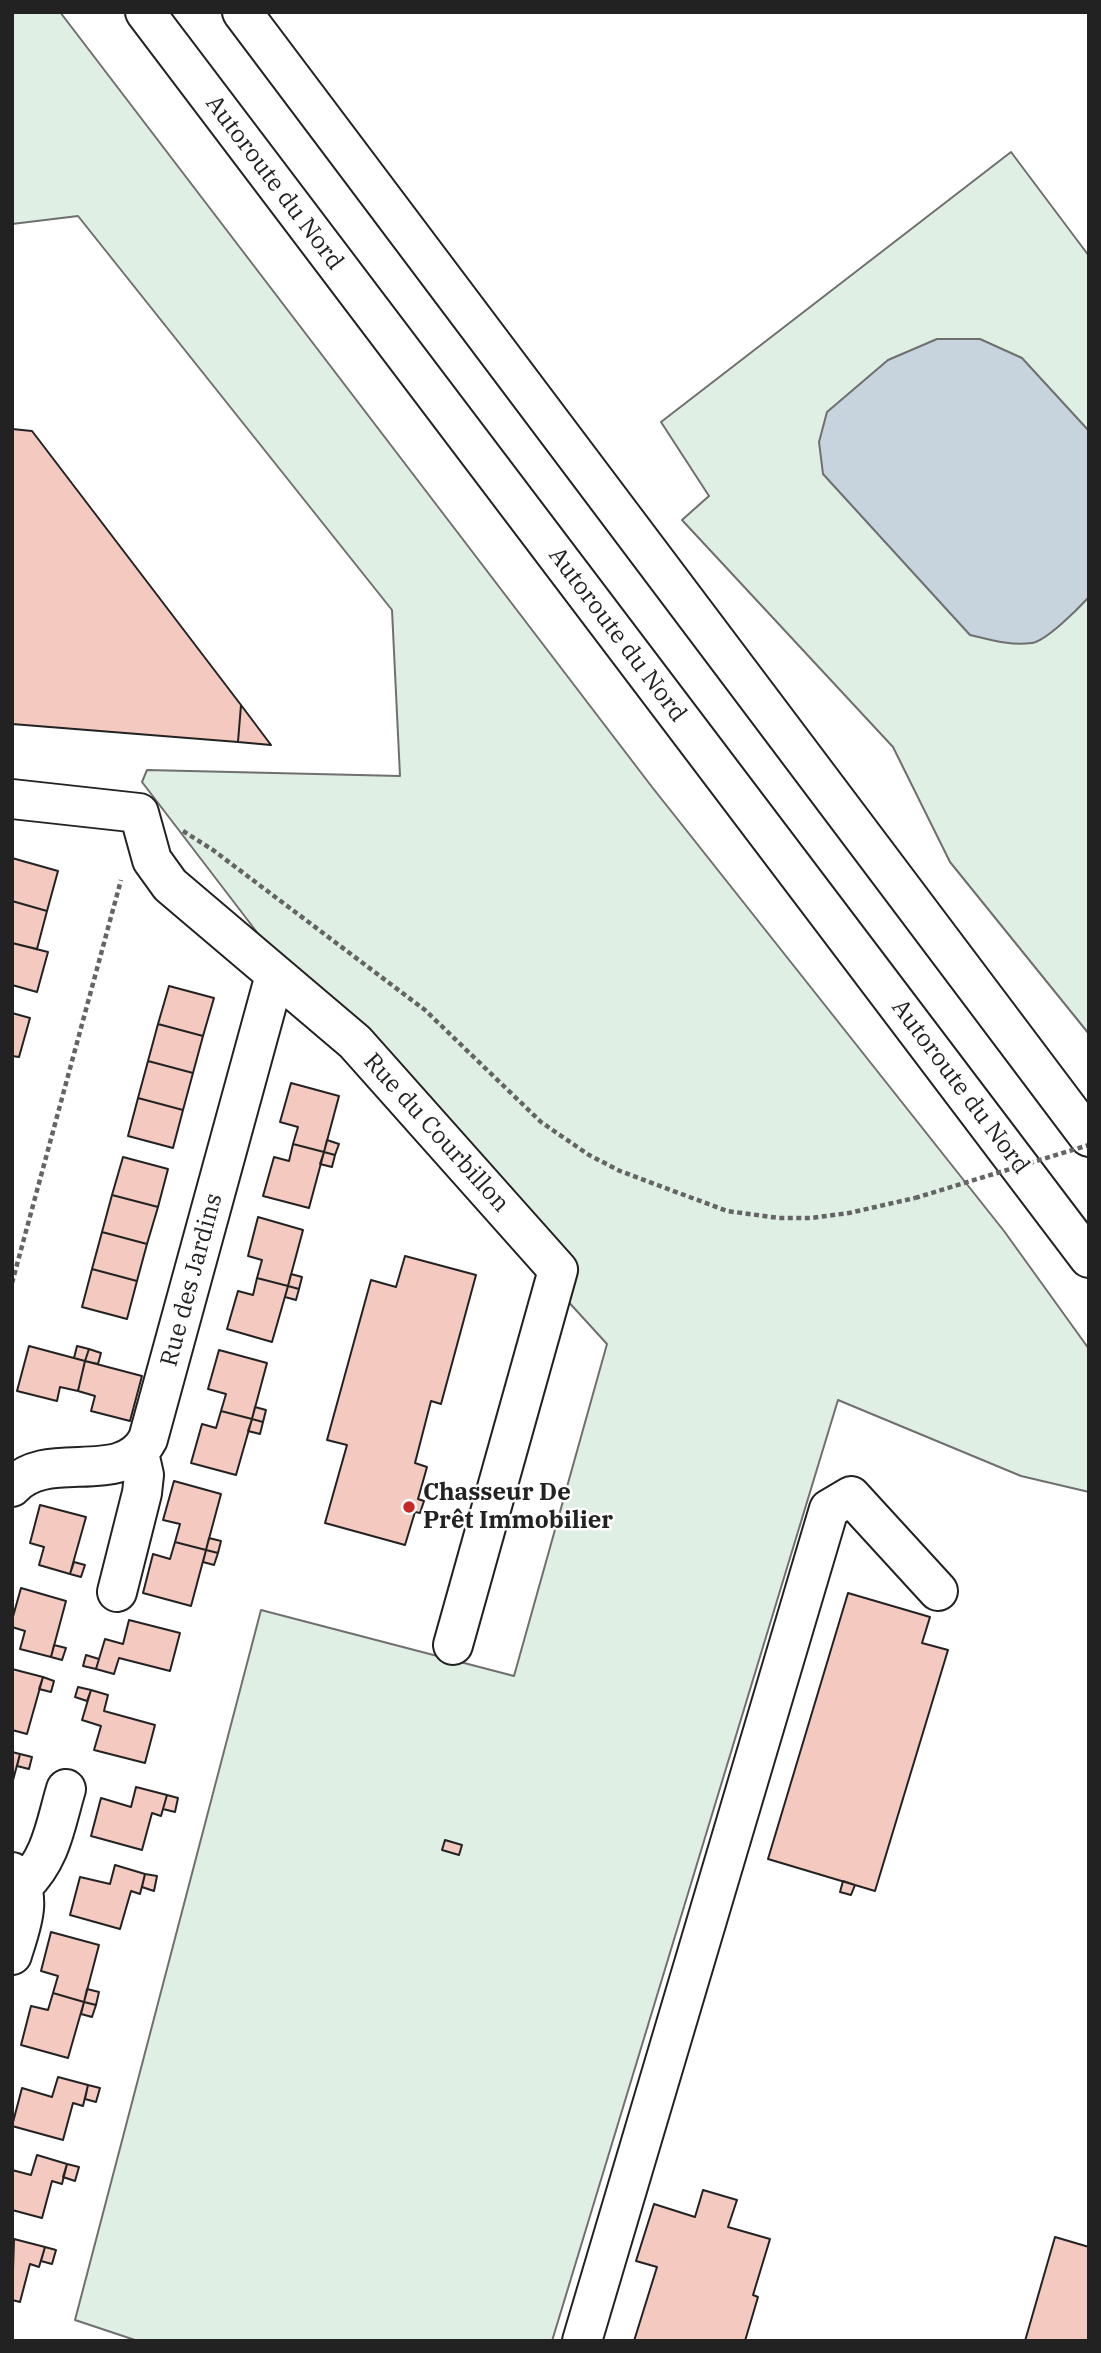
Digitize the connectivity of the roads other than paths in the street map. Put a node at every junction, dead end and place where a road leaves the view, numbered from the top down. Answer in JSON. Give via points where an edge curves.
{"nodes":[{"id":1,"x":145,"y":12,"type":"edge"},
{"id":2,"x":242,"y":12,"type":"edge"},
{"id":3,"x":12,"y":799,"type":"edge"},
{"id":4,"x":275,"y":975,"type":"junction"},
{"id":5,"x":1089,"y":1137,"type":"edge"},
{"id":6,"x":1089,"y":1258,"type":"edge"},
{"id":7,"x":139,"y":1453,"type":"junction"},
{"id":8,"x":12,"y":1487,"type":"edge"},
{"id":9,"x":938,"y":1591,"type":"dead end"},
{"id":10,"x":117,"y":1592,"type":"dead end"},
{"id":11,"x":453,"y":1645,"type":"dead end"},
{"id":12,"x":66,"y":1789,"type":"dead end"},
{"id":13,"x":18,"y":1879,"type":"edge"},
{"id":14,"x":12,"y":1955,"type":"edge"},
{"id":15,"x":582,"y":2341,"type":"edge"}],
"edges":[{"from":1,"to":6,"type":"main road","name":"Autoroute du Nord"},
{"from":2,"to":5,"type":"main road"},
{"from":3,"to":4,"type":"main road","name":"Rue du Courbillon","via":[[139,813],[152,860],[170,885]]},
{"from":4,"to":7,"type":"main road","name":"Rue des Jardins","via":[[152,1429]]},
{"from":4,"to":11,"type":"main road","name":"Rue du Courbillon","via":[[355,1042],[558,1270]]},
{"from":7,"to":8,"type":"main road","via":[[115,1463],[38,1470]]},
{"from":7,"to":10,"type":"main road","via":[[142,1493]]},
{"from":9,"to":15,"type":"main road","via":[[851,1496],[829,1508]]},
{"from":12,"to":13,"type":"main road","via":[[47,1856],[37,1872]]},
{"from":13,"to":14,"type":"main road","via":[[24,1911]]}]}
